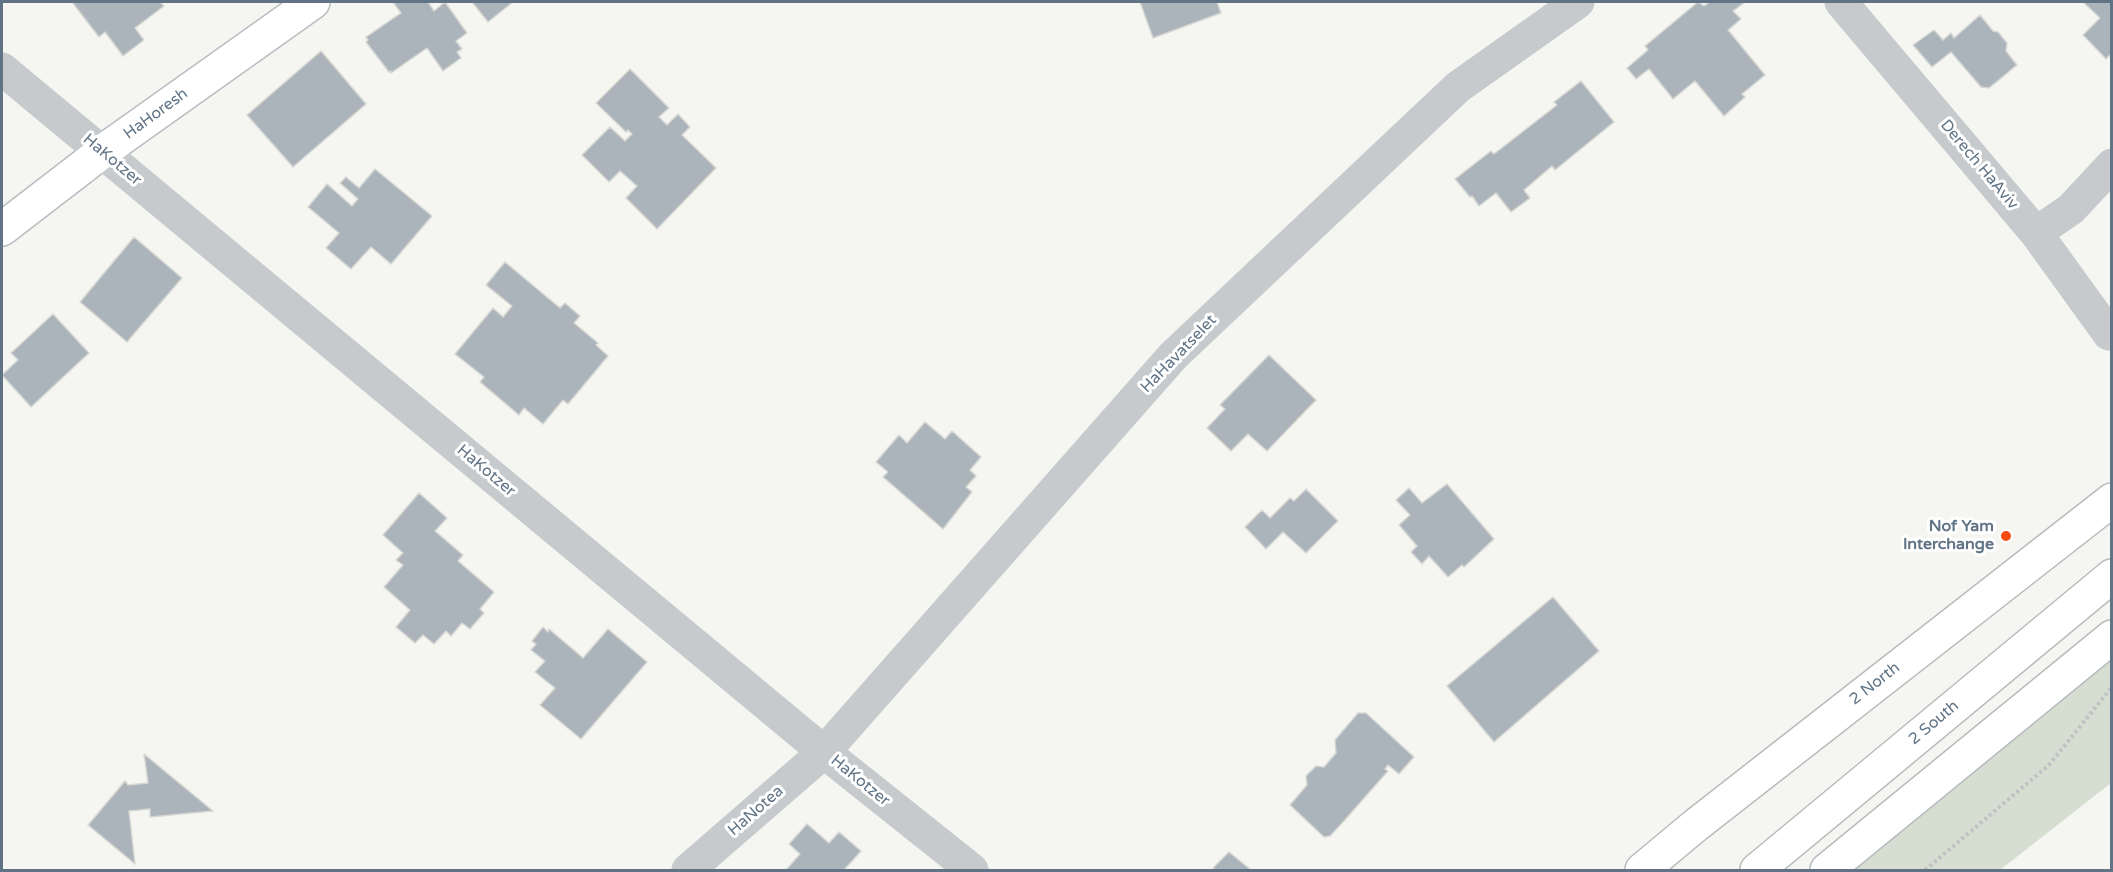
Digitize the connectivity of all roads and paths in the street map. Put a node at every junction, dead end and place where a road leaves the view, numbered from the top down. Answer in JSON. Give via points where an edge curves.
{"nodes":[{"id":1,"x":313,"y":2,"type":"edge"},
{"id":2,"x":1578,"y":2,"type":"edge"},
{"id":3,"x":1841,"y":2,"type":"edge"},
{"id":4,"x":2,"y":69,"type":"edge"},
{"id":5,"x":102,"y":152,"type":"junction"},
{"id":6,"x":2112,"y":165,"type":"edge"},
{"id":7,"x":2,"y":229,"type":"edge"},
{"id":8,"x":2036,"y":233,"type":"junction"},
{"id":9,"x":2109,"y":334,"type":"dead end"},
{"id":10,"x":2112,"y":500,"type":"edge"},
{"id":11,"x":2112,"y":576,"type":"edge"},
{"id":12,"x":2112,"y":637,"type":"edge"},
{"id":13,"x":2112,"y":687,"type":"edge"},
{"id":14,"x":824,"y":752,"type":"junction"},
{"id":15,"x":688,"y":870,"type":"edge"},
{"id":16,"x":972,"y":870,"type":"edge"},
{"id":17,"x":1642,"y":870,"type":"edge"},
{"id":18,"x":1757,"y":870,"type":"edge"},
{"id":19,"x":1827,"y":870,"type":"edge"},
{"id":20,"x":1925,"y":870,"type":"edge"}],
"edges":[{"from":1,"to":5,"type":"main road","name":"HaHoresh"},
{"from":2,"to":14,"type":"street","name":"HaHavatselet","via":[[1458,87],[1173,356]]},
{"from":3,"to":8,"type":"street","name":"Derech HaAviv"},
{"from":4,"to":5,"type":"street","name":"HaKotzer"},
{"from":5,"to":7,"type":"main road","name":"HaHoresh"},
{"from":5,"to":14,"type":"street","name":"HaKotzer"},
{"from":6,"to":8,"type":"street","via":[[2071,209]]},
{"from":8,"to":9,"type":"street","name":"Derech HaAviv"},
{"from":10,"to":17,"type":"main road","name":"2 North"},
{"from":11,"to":18,"type":"main road","name":"2 South"},
{"from":12,"to":19,"type":"main road"},
{"from":13,"to":20,"type":"path","via":[[2049,765]]},
{"from":14,"to":15,"type":"street","name":"HaNotea"},
{"from":14,"to":16,"type":"street","name":"HaKotzer"}]}
